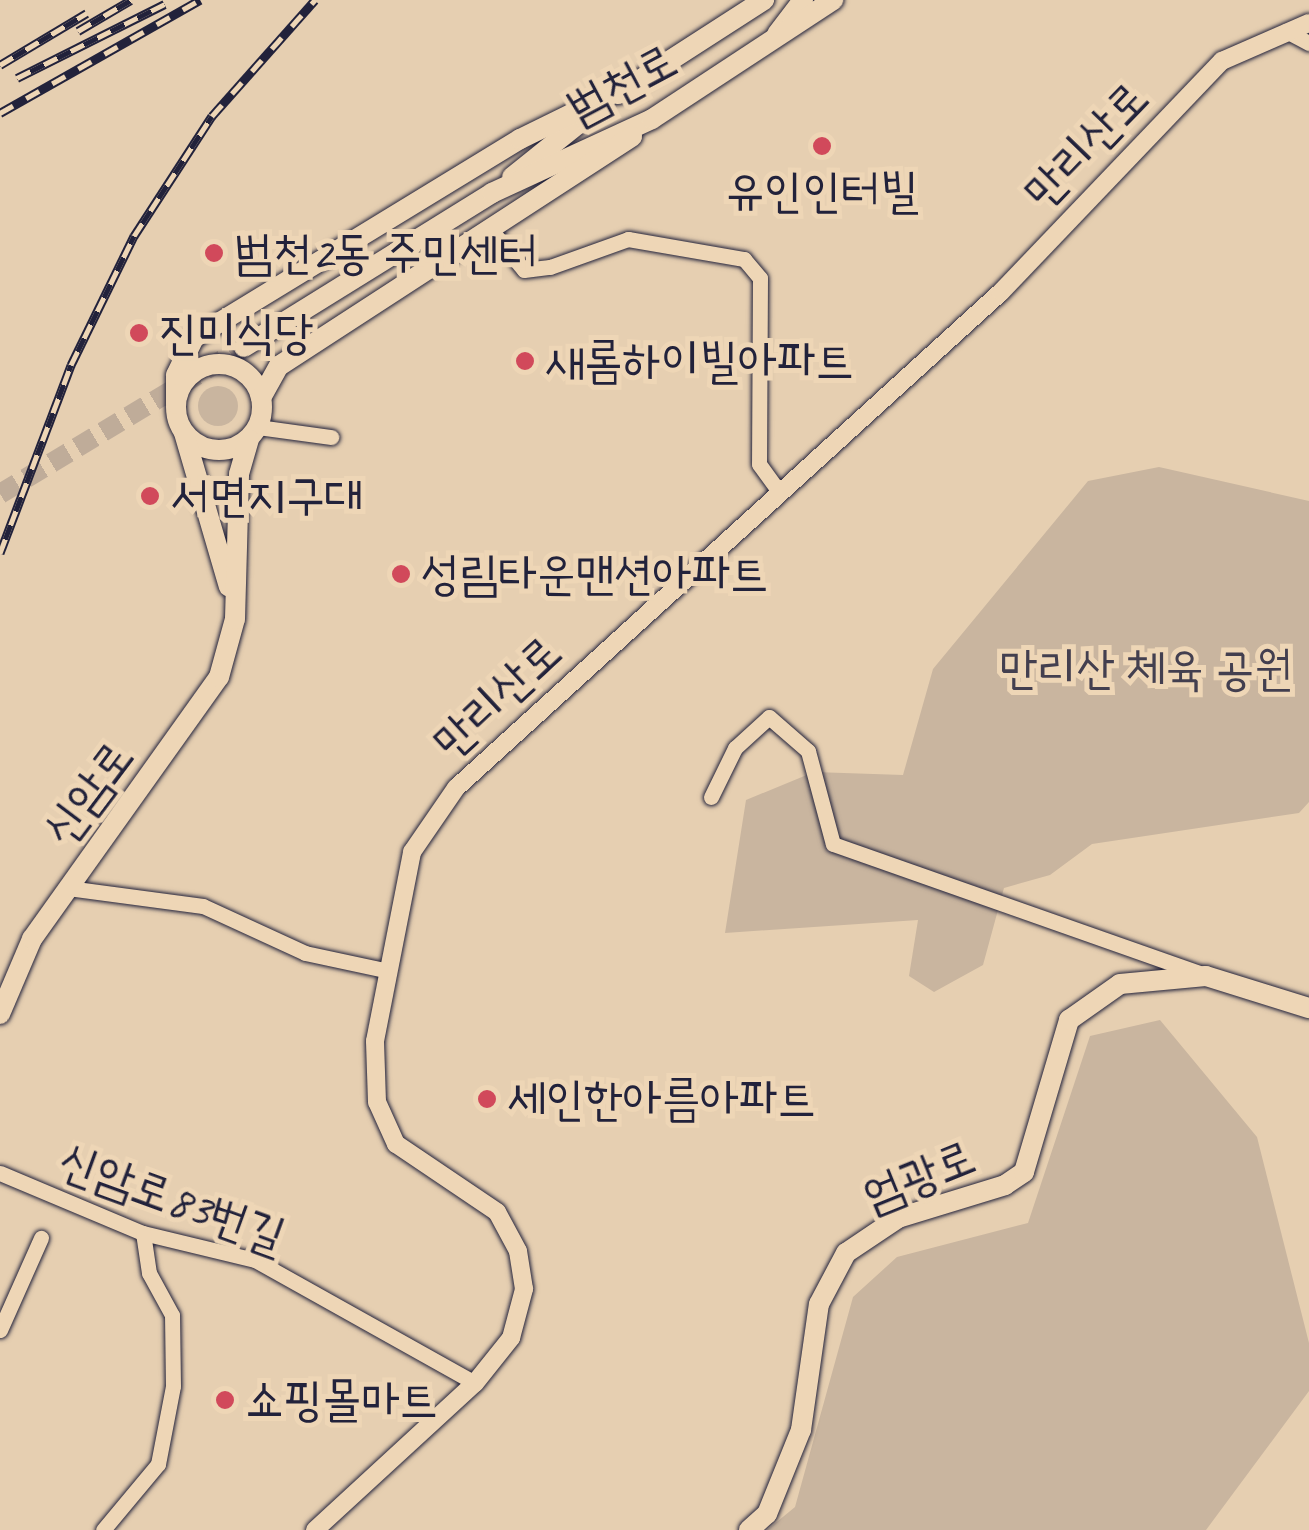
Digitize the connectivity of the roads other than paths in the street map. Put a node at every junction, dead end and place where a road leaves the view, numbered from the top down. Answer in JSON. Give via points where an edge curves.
{"nodes":[{"id":1,"x":764,"y":0,"type":"edge"},
{"id":2,"x":803,"y":0,"type":"edge"},
{"id":3,"x":833,"y":0,"type":"edge"},
{"id":4,"x":1309,"y":23,"type":"edge"},
{"id":5,"x":1286,"y":31,"type":"junction"},
{"id":6,"x":774,"y":40,"type":"junction"},
{"id":7,"x":1309,"y":42,"type":"edge"},
{"id":8,"x":628,"y":86,"type":"junction"},
{"id":9,"x":652,"y":119,"type":"junction"},
{"id":10,"x":492,"y":194,"type":"junction"},
{"id":11,"x":492,"y":232,"type":"junction"},
{"id":12,"x":244,"y":347,"type":"tunnel mouth"},
{"id":13,"x":261,"y":398,"type":"junction"},
{"id":14,"x":176,"y":404,"type":"junction"},
{"id":15,"x":184,"y":431,"type":"junction"},
{"id":16,"x":253,"y":433,"type":"junction"},
{"id":17,"x":331,"y":436,"type":"dead end"},
{"id":18,"x":780,"y":493,"type":"junction"},
{"id":19,"x":236,"y":619,"type":"junction"},
{"id":20,"x":711,"y":797,"type":"dead end"},
{"id":21,"x":68,"y":888,"type":"junction"},
{"id":22,"x":389,"y":970,"type":"junction"},
{"id":23,"x":1206,"y":976,"type":"junction"},
{"id":24,"x":1309,"y":1008,"type":"edge"},
{"id":25,"x":0,"y":1014,"type":"edge"},
{"id":26,"x":0,"y":1173,"type":"edge"},
{"id":27,"x":143,"y":1232,"type":"junction"},
{"id":28,"x":41,"y":1238,"type":"dead end"},
{"id":29,"x":0,"y":1330,"type":"edge"},
{"id":30,"x":475,"y":1384,"type":"junction"},
{"id":31,"x":102,"y":1530,"type":"edge"},
{"id":32,"x":315,"y":1530,"type":"edge"},
{"id":33,"x":750,"y":1530,"type":"edge"}],
"edges":[{"from":1,"to":8,"type":"main road","name":"범천로"},
{"from":2,"to":6,"type":"main road"},
{"from":3,"to":6,"type":"main road","name":"범천로"},
{"from":4,"to":5,"type":"street","name":"만리산로"},
{"from":5,"to":7,"type":"street"},
{"from":5,"to":18,"type":"street","name":"만리산로","via":[[1222,62],[1000,292]]},
{"from":6,"to":9,"type":"main road","name":"범천로"},
{"from":8,"to":10,"type":"main road","name":"범천로"},
{"from":8,"to":14,"type":"main road","via":[[520,139],[194,338],[176,375]]},
{"from":9,"to":10,"type":"main road","name":"범천로"},
{"from":9,"to":11,"type":"main road"},
{"from":10,"to":12,"type":"main road","name":"범천로"},
{"from":11,"to":13,"type":"main road","via":[[279,366]]},
{"from":11,"to":18,"type":"street","via":[[524,270],[550,268],[628,240],[744,259],[760,278],[760,464]]},
{"from":13,"to":14,"type":"main road","via":[[247,374],[222,364],[196,370]]},
{"from":13,"to":16,"type":"main road"},
{"from":14,"to":15,"type":"main road"},
{"from":15,"to":16,"type":"main road","via":[[207,448]]},
{"from":15,"to":19,"type":"main road","via":[[218,530]]},
{"from":16,"to":17,"type":"street"},
{"from":16,"to":19,"type":"main road","via":[[239,474]]},
{"from":18,"to":22,"type":"street","name":"만리산로","via":[[456,788],[412,852]]},
{"from":19,"to":21,"type":"main road","name":"신암로","via":[[219,677],[192,722]]},
{"from":20,"to":23,"type":"street","via":[[735,748],[769,717],[808,751],[833,844]]},
{"from":21,"to":22,"type":"street","via":[[203,906],[304,954]]},
{"from":21,"to":25,"type":"main road","name":"신암로","via":[[32,939]]},
{"from":22,"to":30,"type":"street","name":"만리산로","via":[[375,1040],[378,1102],[396,1144],[497,1212],[518,1251],[524,1289],[511,1338]]},
{"from":23,"to":24,"type":"main road","name":"엄광로"},
{"from":23,"to":33,"type":"main road","name":"엄광로","via":[[1120,984],[1069,1020],[1024,1172],[1006,1185],[898,1218],[846,1252],[819,1304],[801,1430],[766,1514]]},
{"from":26,"to":27,"type":"street","name":"신암로83번길"},
{"from":27,"to":30,"type":"street","name":"신암로83번길","via":[[255,1260]]},
{"from":27,"to":31,"type":"street","via":[[149,1273],[172,1315],[173,1386],[158,1464]]},
{"from":28,"to":29,"type":"street"},
{"from":30,"to":32,"type":"street","name":"만리산로"}]}
